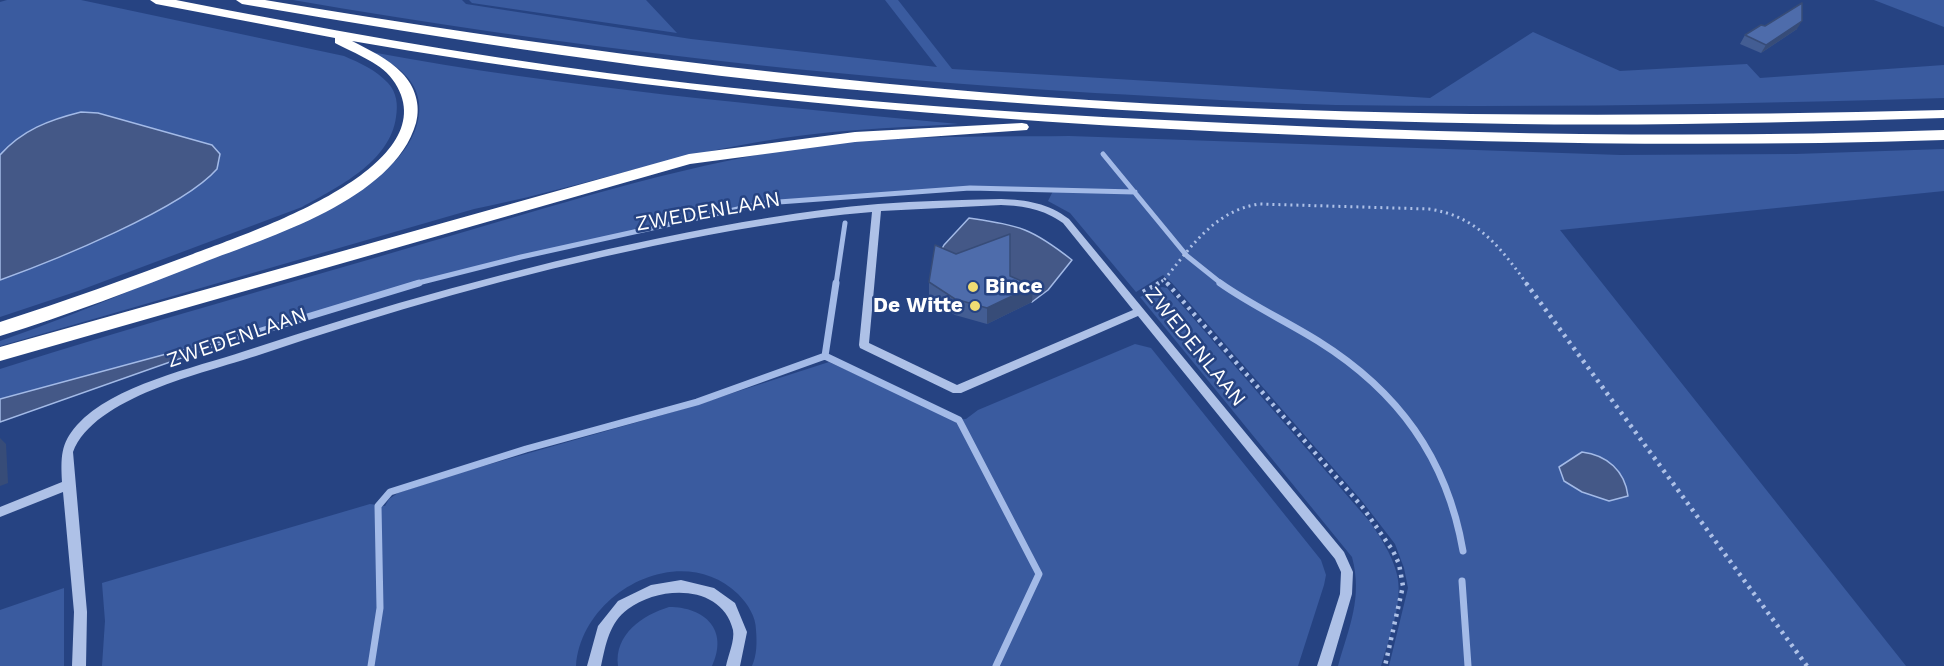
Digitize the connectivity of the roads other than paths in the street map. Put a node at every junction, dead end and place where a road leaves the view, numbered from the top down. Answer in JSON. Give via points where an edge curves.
{"nodes":[{"id":1,"x":156,"y":0,"type":"edge"},
{"id":2,"x":242,"y":0,"type":"edge"},
{"id":3,"x":328,"y":34,"type":"junction"},
{"id":4,"x":1944,"y":114,"type":"edge"},
{"id":5,"x":1125,"y":124,"type":"junction"},
{"id":6,"x":1944,"y":135,"type":"edge"},
{"id":7,"x":877,"y":207,"type":"junction"},
{"id":8,"x":1141,"y":311,"type":"junction"},
{"id":9,"x":0,"y":329,"type":"edge"},
{"id":10,"x":0,"y":354,"type":"edge"},
{"id":11,"x":68,"y":485,"type":"junction"},
{"id":12,"x":0,"y":512,"type":"edge"},
{"id":13,"x":79,"y":666,"type":"edge"},
{"id":14,"x":594,"y":666,"type":"edge"},
{"id":15,"x":734,"y":666,"type":"edge"},
{"id":16,"x":1324,"y":666,"type":"edge"}],
"edges":[{"from":1,"to":3,"type":"highway"},
{"from":2,"to":4,"type":"highway","via":[[452,36],[632,60],[920,90],[1138,107],[1582,120],[1773,120]]},
{"from":3,"to":5,"type":"highway","via":[[671,85],[913,109]]},
{"from":3,"to":9,"type":"highway","via":[[390,70],[400,79],[411,104],[407,133],[371,175],[337,199],[272,229],[113,291]]},
{"from":5,"to":6,"type":"highway","via":[[1482,139],[1830,140]]},
{"from":5,"to":10,"type":"highway","via":[[896,132],[777,143],[689,159]]},
{"from":7,"to":8,"type":"street","name":"ZWEDENLAAN","via":[[1021,203],[1050,209],[1066,221]]},
{"from":7,"to":8,"type":"street","via":[[864,345],[957,390]]},
{"from":7,"to":11,"type":"street","name":"ZWEDENLAAN","via":[[744,224],[615,250],[404,303],[252,352],[120,399],[97,413],[71,440],[67,452]]},
{"from":8,"to":16,"type":"street","name":"ZWEDENLAAN","via":[[1340,556],[1347,572],[1346,594]]},
{"from":11,"to":12,"type":"street"},
{"from":11,"to":13,"type":"street","name":"ZWEDENLAAN","via":[[80,588]]},
{"from":14,"to":15,"type":"street","via":[[594,651],[603,628],[620,608],[666,585],[688,584],[724,600],[735,616],[740,635]]}]}
